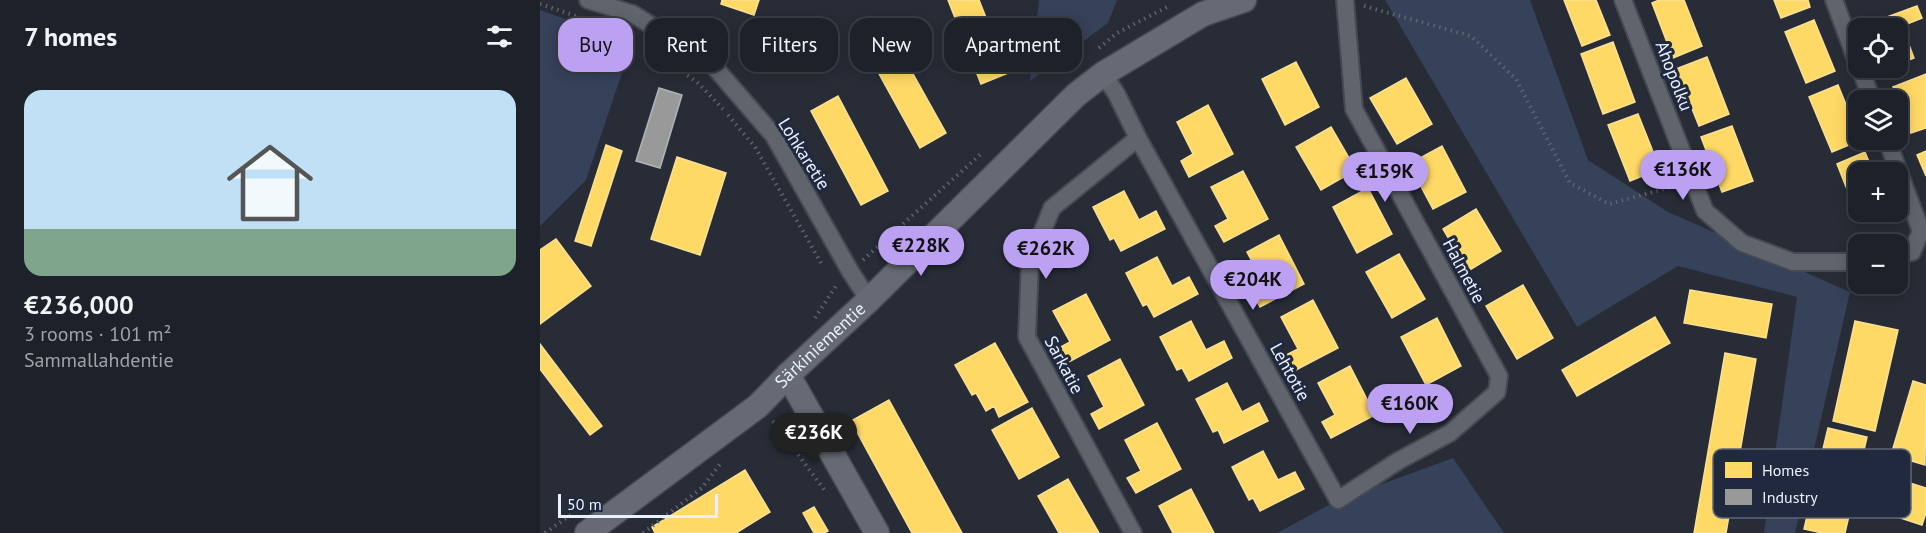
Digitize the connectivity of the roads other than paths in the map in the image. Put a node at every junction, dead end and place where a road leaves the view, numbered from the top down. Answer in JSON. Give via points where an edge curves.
{"nodes":[{"id":1,"x":588,"y":0,"type":"edge"},
{"id":2,"x":1244,"y":0,"type":"edge"},
{"id":3,"x":1345,"y":0,"type":"edge"},
{"id":4,"x":1623,"y":0,"type":"edge"},
{"id":5,"x":1834,"y":0,"type":"edge"},
{"id":6,"x":1848,"y":37,"type":"edge"},
{"id":7,"x":1103,"y":74,"type":"junction"},
{"id":8,"x":1138,"y":138,"type":"junction"},
{"id":9,"x":1891,"y":150,"type":"edge"},
{"id":10,"x":1908,"y":253,"type":"edge"},
{"id":11,"x":1848,"y":262,"type":"edge"},
{"id":12,"x":869,"y":300,"type":"junction"},
{"id":13,"x":788,"y":375,"type":"junction"},
{"id":14,"x":1338,"y":500,"type":"joint"},
{"id":15,"x":587,"y":533,"type":"edge"},
{"id":16,"x":877,"y":533,"type":"edge"},
{"id":17,"x":1133,"y":533,"type":"edge"}],
"edges":[{"from":1,"to":12,"type":"street","name":"Lohkaretie","via":[[633,14],[711,63],[774,136]]},
{"from":2,"to":7,"type":"street","name":"Särkiniementie","via":[[1203,14]]},
{"from":3,"to":14,"type":"street","name":"Halmetie","via":[[1354,109],[1498,376],[1497,392],[1450,433]]},
{"from":4,"to":11,"type":"street","name":"Ahopolku","via":[[1705,212],[1742,243],[1793,262]]},
{"from":5,"to":6,"type":"street"},
{"from":7,"to":8,"type":"street"},
{"from":7,"to":12,"type":"street","name":"Särkiniementie","via":[[1076,95]]},
{"from":8,"to":14,"type":"street","name":"Lehtotie"},
{"from":8,"to":17,"type":"street","name":"Sarkatie","via":[[1052,208],[1030,262],[1027,337]]},
{"from":9,"to":10,"type":"street","via":[[1921,231],[1912,252]]},
{"from":12,"to":13,"type":"street","name":"Särkiniementie"},
{"from":13,"to":15,"type":"street","name":"Särkiniementie","via":[[766,418]]},
{"from":13,"to":16,"type":"street"}]}
